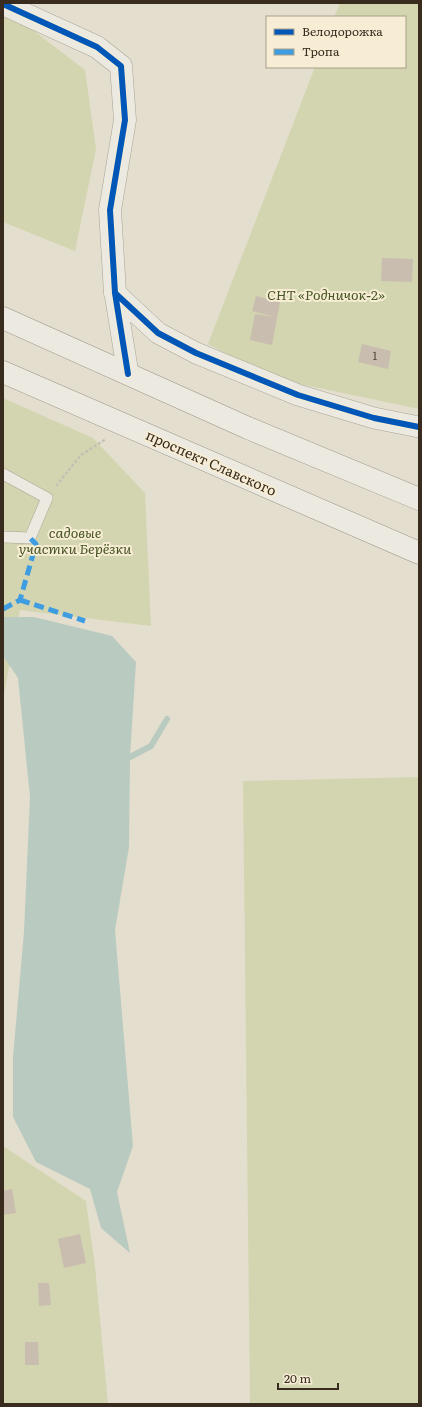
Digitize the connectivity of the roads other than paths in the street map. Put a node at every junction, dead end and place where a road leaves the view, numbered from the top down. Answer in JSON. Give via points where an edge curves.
{"nodes":[{"id":1,"x":13,"y":5,"type":"edge"},
{"id":2,"x":115,"y":293,"type":"junction"},
{"id":3,"x":3,"y":318,"type":"edge"},
{"id":4,"x":3,"y":372,"type":"edge"},
{"id":5,"x":128,"y":374,"type":"junction"},
{"id":6,"x":419,"y":427,"type":"edge"},
{"id":7,"x":3,"y":474,"type":"edge"},
{"id":8,"x":419,"y":499,"type":"edge"},
{"id":9,"x":3,"y":537,"type":"edge"},
{"id":10,"x":419,"y":553,"type":"edge"}],
"edges":[{"from":1,"to":2,"type":"main road","via":[[97,47],[120,66],[124,120],[110,210]]},
{"from":2,"to":5,"type":"street"},
{"from":2,"to":6,"type":"street","via":[[158,333],[196,353],[298,395],[374,418]]},
{"from":3,"to":5,"type":"main road"},
{"from":4,"to":10,"type":"main road","name":"проспект Славского"},
{"from":5,"to":8,"type":"main road","via":[[248,428]]},
{"from":7,"to":9,"type":"lane","via":[[47,498],[30,538]]}]}
